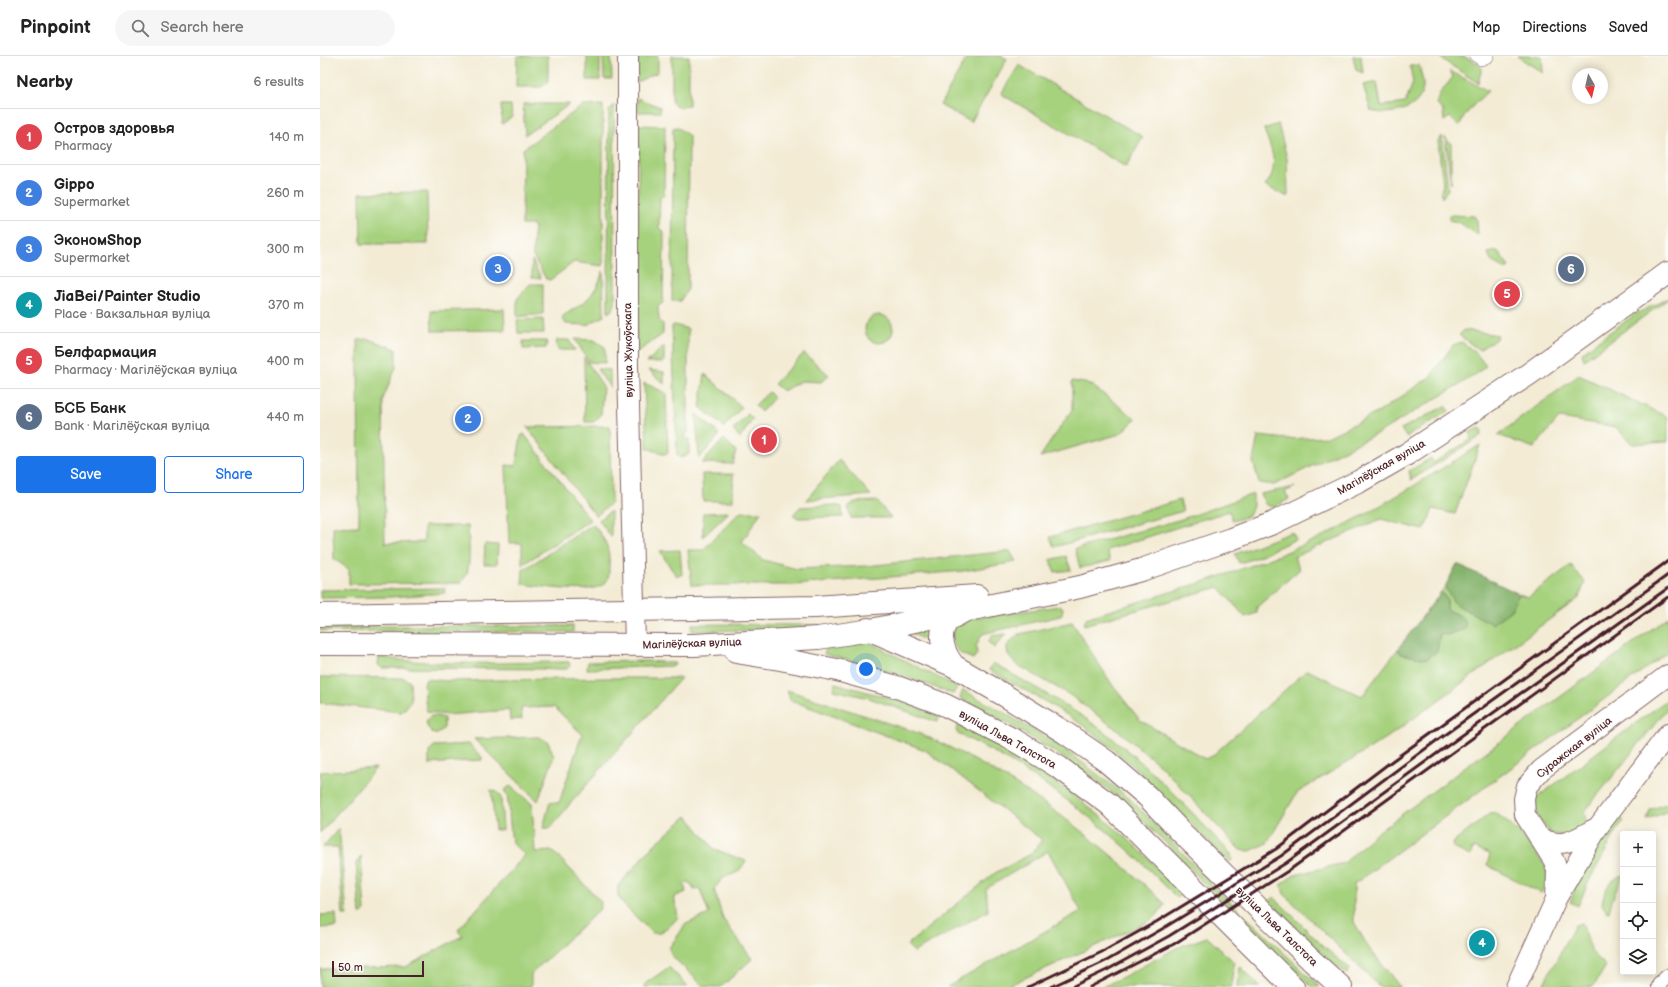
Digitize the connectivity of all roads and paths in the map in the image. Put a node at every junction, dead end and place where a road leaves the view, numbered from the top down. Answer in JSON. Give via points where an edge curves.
{"nodes":[{"id":1,"x":628,"y":56,"type":"edge"},
{"id":2,"x":1475,"y":56,"type":"edge"},
{"id":3,"x":1488,"y":57,"type":"dead end"},
{"id":4,"x":1668,"y":273,"type":"edge"},
{"id":5,"x":1058,"y":591,"type":"junction"},
{"id":6,"x":815,"y":606,"type":"junction"},
{"id":7,"x":634,"y":609,"type":"junction"},
{"id":8,"x":966,"y":610,"type":"junction"},
{"id":9,"x":320,"y":615,"type":"edge"},
{"id":10,"x":871,"y":630,"type":"junction"},
{"id":11,"x":320,"y":644,"type":"edge"},
{"id":12,"x":635,"y":645,"type":"junction"},
{"id":13,"x":694,"y":645,"type":"junction"},
{"id":14,"x":954,"y":666,"type":"junction"},
{"id":15,"x":1668,"y":675,"type":"edge"},
{"id":16,"x":1668,"y":734,"type":"edge"},
{"id":17,"x":1598,"y":827,"type":"junction"},
{"id":18,"x":1541,"y":838,"type":"junction"},
{"id":19,"x":1556,"y":899,"type":"junction"},
{"id":20,"x":1668,"y":976,"type":"edge"},
{"id":21,"x":1293,"y":987,"type":"edge"},
{"id":22,"x":1341,"y":987,"type":"edge"},
{"id":23,"x":1516,"y":987,"type":"edge"},
{"id":24,"x":1659,"y":987,"type":"edge"}],
"edges":[{"from":1,"to":7,"type":"main road","name":"вуліца Жукоўскага","via":[[628,359]]},
{"from":2,"to":3,"type":"street","via":[[1481,60]]},
{"from":4,"to":5,"type":"main road","name":"Магілёўская вуліца","via":[[1533,371],[1420,446],[1360,481],[1273,523],[1204,549],[1141,570]]},
{"from":5,"to":6,"type":"main road","name":"Магілёўская вуліца"},
{"from":5,"to":8,"type":"main road","name":"Магілёўская вуліца"},
{"from":6,"to":7,"type":"main road","name":"Магілёўская вуліца"},
{"from":6,"to":10,"type":"main road","name":"вуліца Льва Талстога"},
{"from":7,"to":9,"type":"main road","name":"Магілёўская вуліца"},
{"from":7,"to":12,"type":"main road","name":"вуліца Жукоўскага"},
{"from":8,"to":10,"type":"main road","name":"Магілёўская вуліца"},
{"from":8,"to":14,"type":"main road","via":[[950,619],[942,632],[943,648]]},
{"from":10,"to":13,"type":"main road","name":"Магілёўская вуліца","via":[[818,638]]},
{"from":10,"to":14,"type":"main road","name":"вуліца Льва Талстога"},
{"from":11,"to":12,"type":"main road","name":"Магілёўская вуліца"},
{"from":12,"to":13,"type":"main road","name":"Магілёўская вуліца"},
{"from":13,"to":21,"type":"main road","name":"вуліца Льва Талстога","via":[[780,658],[897,687],[945,705],[1014,740],[1060,768],[1108,804]]},
{"from":14,"to":22,"type":"main road","name":"вуліца Льва Талстога","via":[[1057,728],[1106,761],[1147,796]]},
{"from":15,"to":18,"type":"main road","name":"Суражская вуліца","via":[[1541,770],[1527,786],[1524,799],[1525,816]]},
{"from":16,"to":17,"type":"main road"},
{"from":17,"to":18,"type":"main road","via":[[1561,844],[1551,844]]},
{"from":17,"to":19,"type":"main road"},
{"from":18,"to":19,"type":"main road","name":"Суражская вуліца","via":[[1558,870]]},
{"from":19,"to":23,"type":"main road"},
{"from":20,"to":24,"type":"street"}]}
